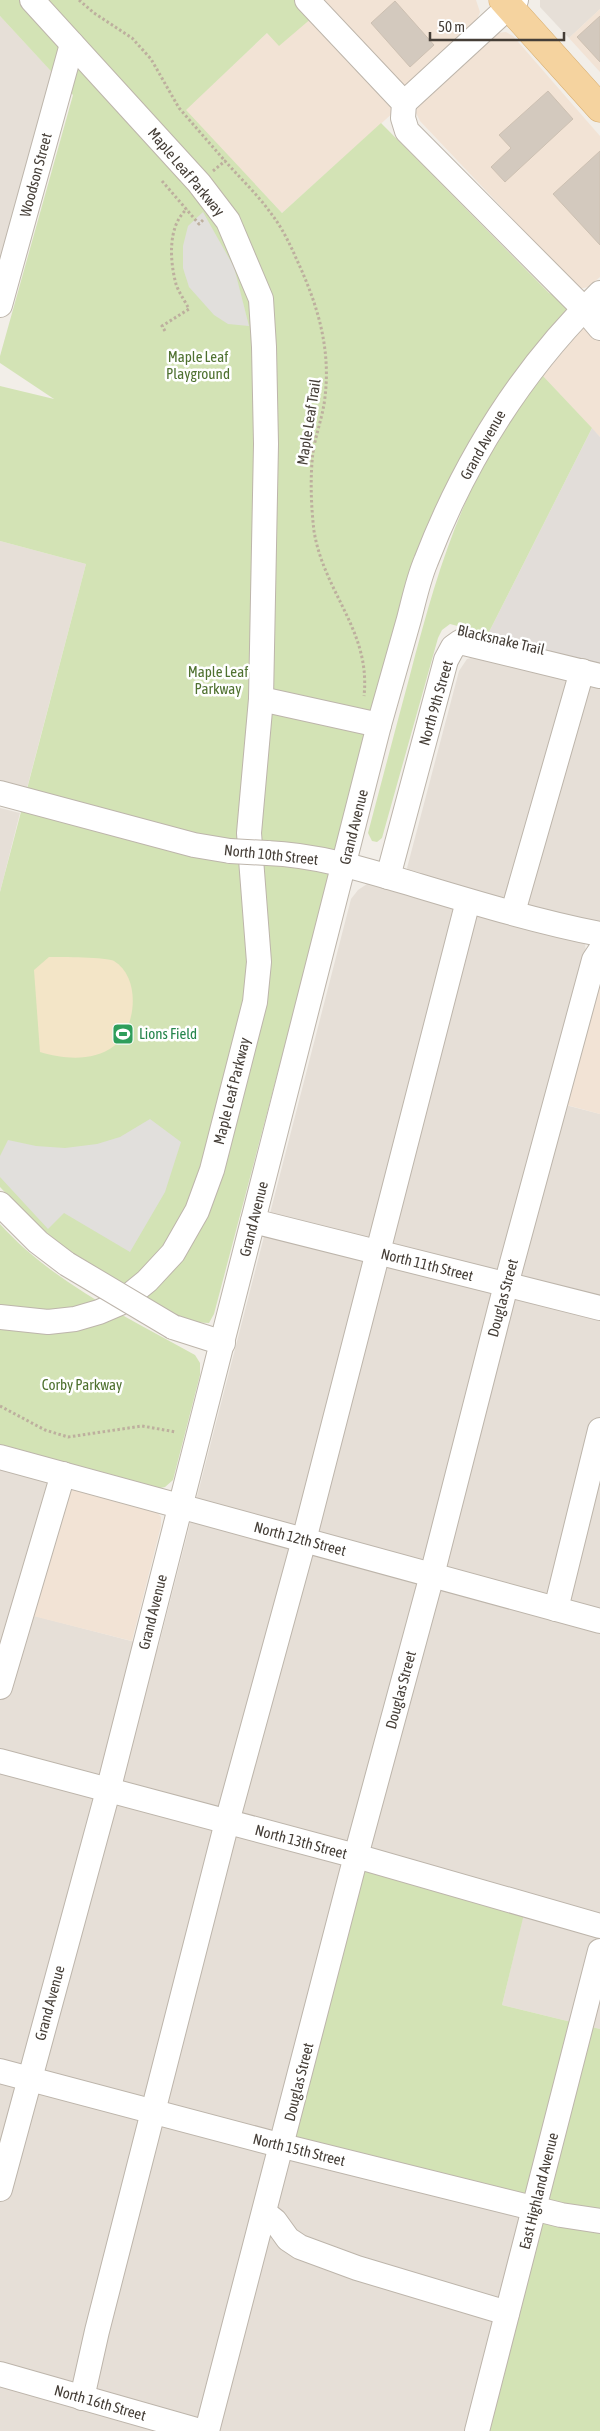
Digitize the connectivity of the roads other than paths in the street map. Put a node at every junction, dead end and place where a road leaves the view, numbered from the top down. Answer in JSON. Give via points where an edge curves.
{"nodes":[{"id":1,"x":32,"y":0,"type":"edge"},
{"id":2,"x":306,"y":0,"type":"edge"},
{"id":3,"x":509,"y":2,"type":"edge"},
{"id":4,"x":72,"y":44,"type":"junction"},
{"id":5,"x":404,"y":103,"type":"junction"},
{"id":6,"x":600,"y":108,"type":"edge"},
{"id":7,"x":592,"y":301,"type":"edge"},
{"id":8,"x":0,"y":306,"type":"edge"},
{"id":9,"x":600,"y":328,"type":"edge"},
{"id":10,"x":591,"y":674,"type":"edge"},
{"id":11,"x":261,"y":699,"type":"junction"},
{"id":12,"x":375,"y":714,"type":"junction"},
{"id":13,"x":0,"y":793,"type":"edge"},
{"id":14,"x":344,"y":865,"type":"junction"},
{"id":15,"x":388,"y":877,"type":"junction"},
{"id":16,"x":468,"y":901,"type":"junction"},
{"id":17,"x":513,"y":912,"type":"junction"},
{"id":18,"x":600,"y":934,"type":"edge"},
{"id":19,"x":600,"y":951,"type":"edge"},
{"id":20,"x":0,"y":1204,"type":"edge"},
{"id":21,"x":253,"y":1221,"type":"junction"},
{"id":22,"x":378,"y":1252,"type":"junction"},
{"id":23,"x":506,"y":1285,"type":"junction"},
{"id":24,"x":600,"y":1308,"type":"edge"},
{"id":25,"x":0,"y":1317,"type":"edge"},
{"id":26,"x":223,"y":1343,"type":"junction"},
{"id":27,"x":600,"y":1430,"type":"edge"},
{"id":28,"x":0,"y":1457,"type":"edge"},
{"id":29,"x":63,"y":1474,"type":"junction"},
{"id":30,"x":180,"y":1506,"type":"junction"},
{"id":31,"x":304,"y":1540,"type":"junction"},
{"id":32,"x":432,"y":1575,"type":"junction"},
{"id":33,"x":556,"y":1609,"type":"junction"},
{"id":34,"x":600,"y":1621,"type":"edge"},
{"id":35,"x":0,"y":1686,"type":"edge"},
{"id":36,"x":0,"y":1762,"type":"edge"},
{"id":37,"x":108,"y":1791,"type":"junction"},
{"id":38,"x":227,"y":1822,"type":"junction"},
{"id":39,"x":356,"y":1856,"type":"junction"},
{"id":40,"x":600,"y":1926,"type":"edge"},
{"id":41,"x":600,"y":1951,"type":"edge"},
{"id":42,"x":0,"y":2071,"type":"edge"},
{"id":43,"x":30,"y":2079,"type":"junction"},
{"id":44,"x":154,"y":2112,"type":"junction"},
{"id":45,"x":282,"y":2146,"type":"junction"},
{"id":46,"x":0,"y":2189,"type":"edge"},
{"id":47,"x":534,"y":2208,"type":"junction"},
{"id":48,"x":265,"y":2213,"type":"junction"},
{"id":49,"x":600,"y":2221,"type":"edge"},
{"id":50,"x":507,"y":2313,"type":"junction"},
{"id":51,"x":0,"y":2374,"type":"edge"},
{"id":52,"x":82,"y":2398,"type":"junction"},
{"id":53,"x":200,"y":2431,"type":"edge"},
{"id":54,"x":207,"y":2431,"type":"edge"},
{"id":55,"x":477,"y":2431,"type":"edge"}],
"edges":[{"from":1,"to":4,"type":"street","name":"Maple Leaf Parkway"},
{"from":2,"to":5,"type":"street"},
{"from":3,"to":5,"type":"street"},
{"from":3,"to":6,"type":"main road"},
{"from":4,"to":8,"type":"street","name":"Woodson Street"},
{"from":4,"to":11,"type":"street","name":"Maple Leaf Parkway","via":[[199,183],[228,221],[260,298],[266,444]]},
{"from":5,"to":7,"type":"street","via":[[402,118],[407,131]]},
{"from":7,"to":9,"type":"street"},
{"from":7,"to":12,"type":"street","name":"Grand Avenue","via":[[530,370],[505,405],[449,507],[425,562]]},
{"from":10,"to":15,"type":"street","name":"North 9th Street","via":[[460,642],[453,647],[446,660]]},
{"from":10,"to":17,"type":"street"},
{"from":11,"to":12,"type":"street"},
{"from":11,"to":25,"type":"street","name":"Maple Leaf Parkway","via":[[249,833],[258,962],[255,1002],[212,1170],[197,1211],[173,1253],[147,1281],[120,1303],[76,1319],[48,1322]]},
{"from":12,"to":14,"type":"street","name":"Grand Avenue"},
{"from":13,"to":14,"type":"street","name":"North 10th Street","bridge":true,"via":[[194,845],[304,856]]},
{"from":14,"to":15,"type":"street","name":"North 10th Street"},
{"from":14,"to":21,"type":"street","name":"Grand Avenue"},
{"from":15,"to":16,"type":"street","name":"North 10th Street"},
{"from":16,"to":17,"type":"street","name":"North 10th Street"},
{"from":16,"to":22,"type":"street"},
{"from":17,"to":18,"type":"street","name":"North 10th Street"},
{"from":19,"to":23,"type":"street","name":"Douglas Street","via":[[594,960]]},
{"from":20,"to":26,"type":"street","bridge":true,"via":[[38,1242],[67,1264],[173,1327]]},
{"from":21,"to":22,"type":"street","name":"North 11th Street"},
{"from":21,"to":26,"type":"street","name":"Grand Avenue"},
{"from":22,"to":23,"type":"street","name":"North 11th Street"},
{"from":22,"to":31,"type":"street"},
{"from":23,"to":24,"type":"street","name":"North 11th Street"},
{"from":23,"to":32,"type":"street","name":"Douglas Street"},
{"from":26,"to":30,"type":"street","name":"Grand Avenue"},
{"from":27,"to":33,"type":"street"},
{"from":28,"to":29,"type":"street","name":"North 12th Street"},
{"from":29,"to":30,"type":"street","name":"North 12th Street"},
{"from":29,"to":35,"type":"street"},
{"from":30,"to":31,"type":"street","name":"North 12th Street"},
{"from":30,"to":37,"type":"street","name":"Grand Avenue"},
{"from":31,"to":32,"type":"street","name":"North 12th Street"},
{"from":31,"to":38,"type":"street"},
{"from":32,"to":33,"type":"street","name":"North 12th Street"},
{"from":32,"to":39,"type":"street","name":"Douglas Street"},
{"from":33,"to":34,"type":"street","name":"North 12th Street"},
{"from":36,"to":37,"type":"street","name":"North 13th Street"},
{"from":37,"to":38,"type":"street","name":"North 13th Street"},
{"from":37,"to":43,"type":"street","name":"Grand Avenue"},
{"from":38,"to":39,"type":"street","name":"North 13th Street"},
{"from":38,"to":44,"type":"street"},
{"from":39,"to":40,"type":"street","name":"North 13th Street"},
{"from":39,"to":45,"type":"street","name":"Douglas Street"},
{"from":41,"to":47,"type":"street","name":"East Highland Avenue"},
{"from":42,"to":43,"type":"street","name":"North 15th Street"},
{"from":43,"to":44,"type":"street","name":"North 15th Street"},
{"from":43,"to":46,"type":"street","name":"Grand Avenue"},
{"from":44,"to":45,"type":"street","name":"North 15th Street"},
{"from":44,"to":52,"type":"street"},
{"from":45,"to":47,"type":"street","name":"North 15th Street"},
{"from":45,"to":48,"type":"street","name":"Douglas Street"},
{"from":47,"to":49,"type":"street","name":"North 15th Street"},
{"from":47,"to":50,"type":"street","name":"East Highland Avenue"},
{"from":48,"to":50,"type":"street","via":[[288,2239],[300,2247],[357,2268]]},
{"from":48,"to":54,"type":"street","name":"Douglas Street"},
{"from":50,"to":55,"type":"street","name":"East Highland Avenue"},
{"from":51,"to":52,"type":"street","name":"North 16th Street"},
{"from":52,"to":53,"type":"street","name":"North 16th Street"}]}
